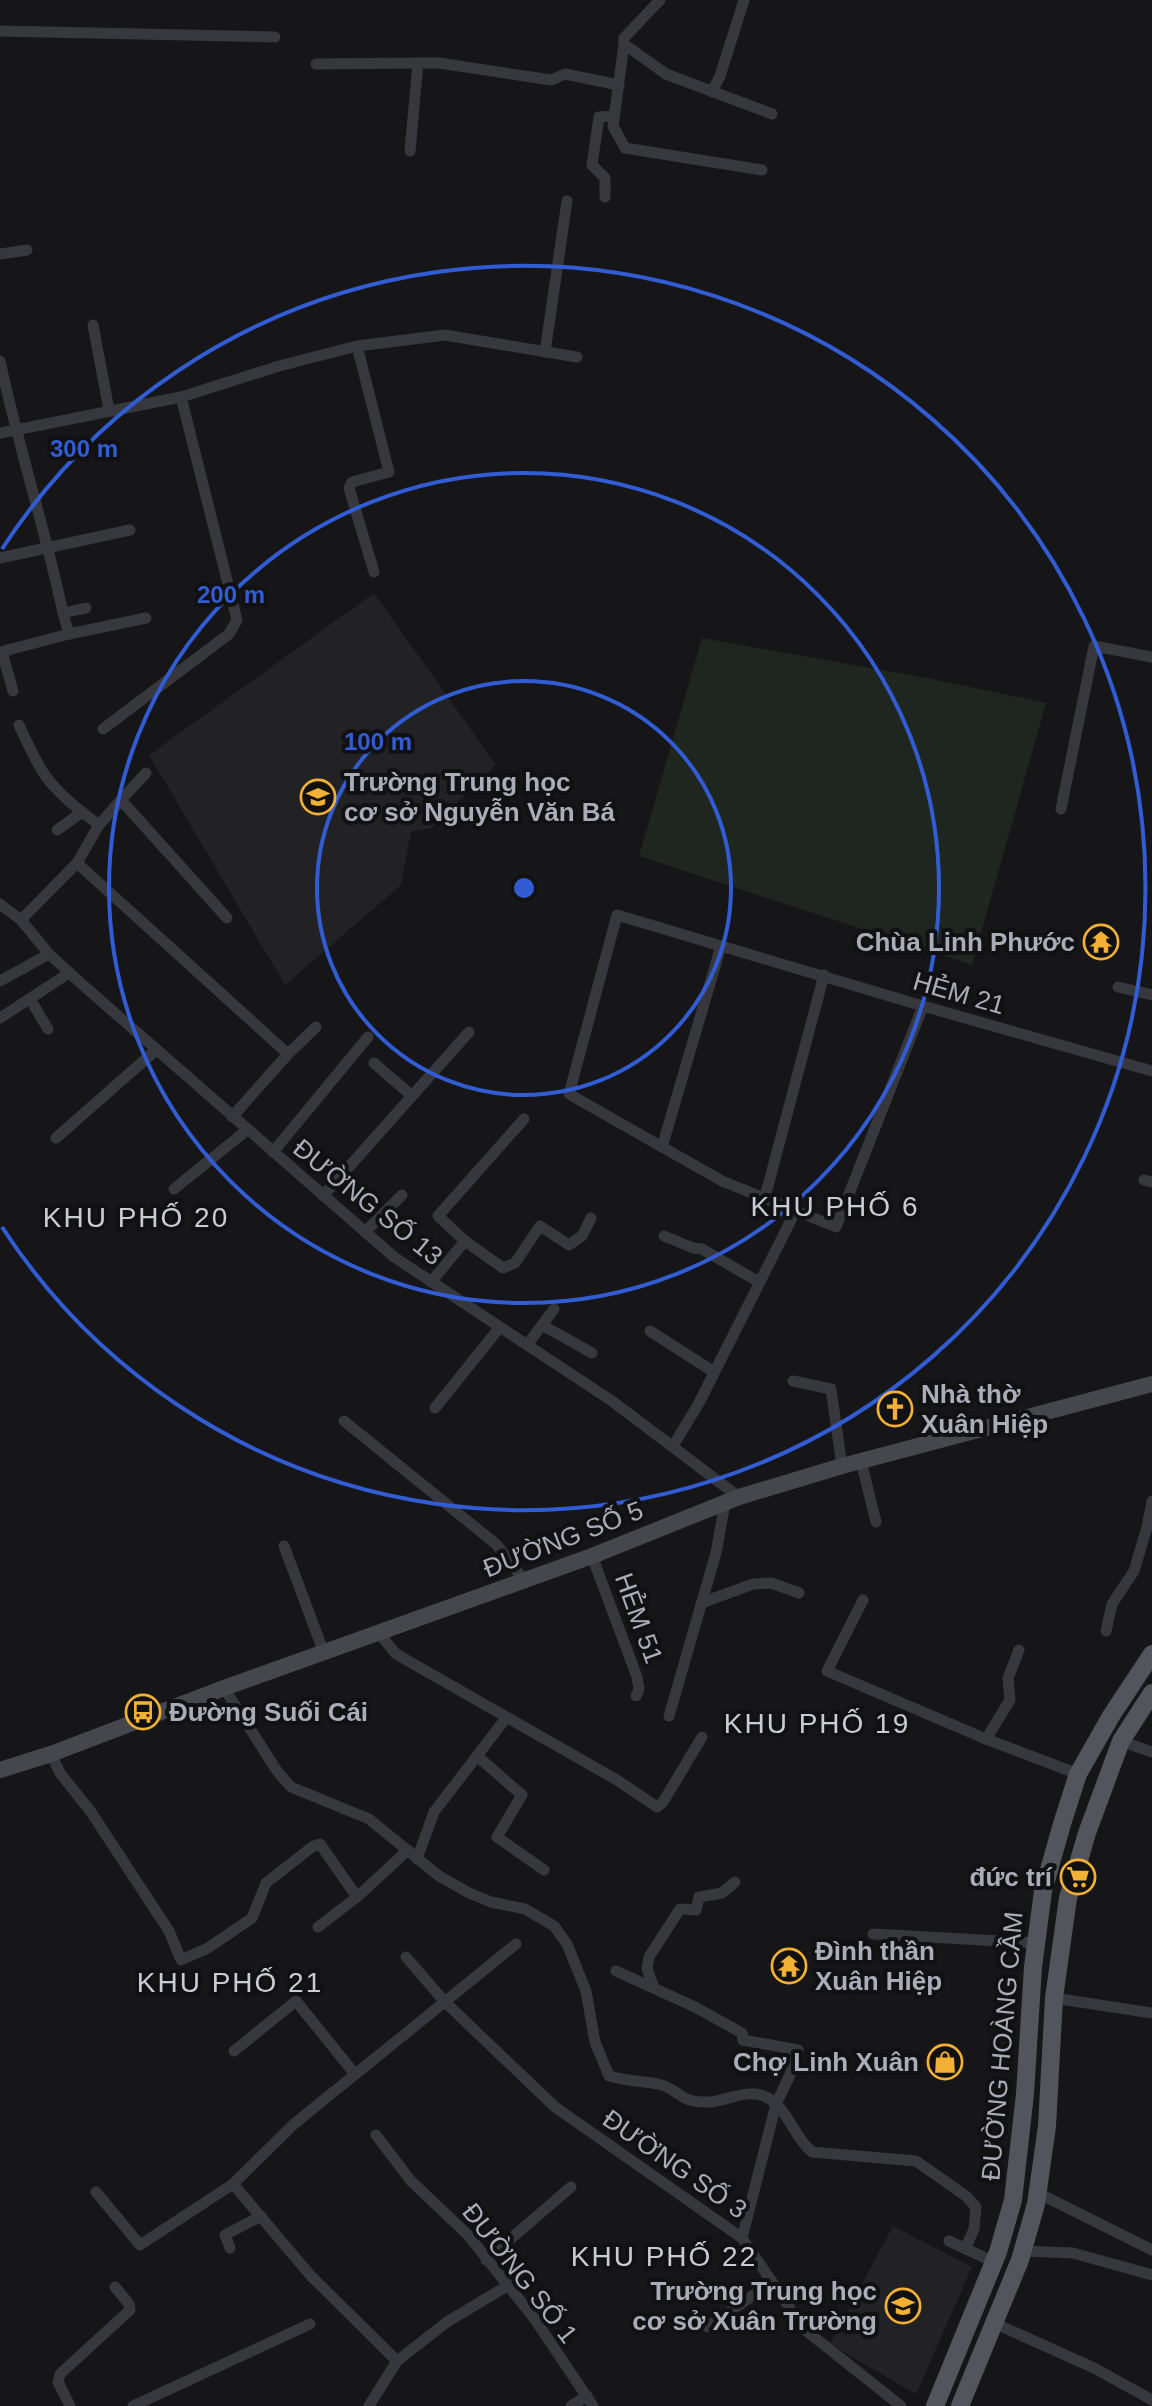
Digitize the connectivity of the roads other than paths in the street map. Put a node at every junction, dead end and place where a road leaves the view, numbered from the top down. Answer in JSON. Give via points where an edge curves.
{"nodes":[{"id":1,"x":660,"y":0,"type":"edge"},
{"id":2,"x":744,"y":0,"type":"edge"},
{"id":3,"x":0,"y":31,"type":"edge"},
{"id":4,"x":275,"y":37,"type":"dead end"},
{"id":5,"x":624,"y":44,"type":"junction"},
{"id":6,"x":418,"y":63,"type":"junction"},
{"id":7,"x":316,"y":64,"type":"dead end"},
{"id":8,"x":619,"y":85,"type":"junction"},
{"id":9,"x":712,"y":92,"type":"junction"},
{"id":10,"x":772,"y":114,"type":"dead end"},
{"id":11,"x":614,"y":116,"type":"junction"},
{"id":12,"x":410,"y":151,"type":"dead end"},
{"id":13,"x":762,"y":170,"type":"dead end"},
{"id":14,"x":605,"y":197,"type":"dead end"},
{"id":15,"x":567,"y":201,"type":"dead end"},
{"id":16,"x":27,"y":250,"type":"dead end"},
{"id":17,"x":0,"y":254,"type":"edge"},
{"id":18,"x":93,"y":325,"type":"dead end"},
{"id":19,"x":357,"y":346,"type":"junction"},
{"id":20,"x":545,"y":352,"type":"junction"},
{"id":21,"x":577,"y":357,"type":"dead end"},
{"id":22,"x":0,"y":361,"type":"edge"},
{"id":23,"x":181,"y":397,"type":"junction"},
{"id":24,"x":109,"y":410,"type":"junction"},
{"id":25,"x":14,"y":429,"type":"junction"},
{"id":26,"x":0,"y":433,"type":"edge"},
{"id":27,"x":130,"y":530,"type":"dead end"},
{"id":28,"x":49,"y":548,"type":"junction"},
{"id":29,"x":0,"y":558,"type":"edge"},
{"id":30,"x":374,"y":572,"type":"dead end"},
{"id":31,"x":86,"y":608,"type":"dead end"},
{"id":32,"x":63,"y":613,"type":"junction"},
{"id":33,"x":146,"y":618,"type":"dead end"},
{"id":34,"x":69,"y":634,"type":"junction"},
{"id":35,"x":1152,"y":657,"type":"edge"},
{"id":36,"x":13,"y":691,"type":"dead end"},
{"id":37,"x":19,"y":725,"type":"dead end"},
{"id":38,"x":103,"y":729,"type":"dead end"},
{"id":39,"x":146,"y":773,"type":"dead end"},
{"id":40,"x":121,"y":800,"type":"junction"},
{"id":41,"x":1061,"y":809,"type":"dead end"},
{"id":42,"x":82,"y":812,"type":"junction"},
{"id":43,"x":99,"y":825,"type":"junction"},
{"id":44,"x":57,"y":830,"type":"dead end"},
{"id":45,"x":77,"y":863,"type":"junction"},
{"id":46,"x":0,"y":904,"type":"edge"},
{"id":47,"x":227,"y":918,"type":"dead end"},
{"id":48,"x":21,"y":920,"type":"junction"},
{"id":49,"x":721,"y":946,"type":"junction"},
{"id":50,"x":49,"y":954,"type":"junction"},
{"id":51,"x":69,"y":973,"type":"junction"},
{"id":52,"x":824,"y":975,"type":"junction"},
{"id":53,"x":0,"y":981,"type":"edge"},
{"id":54,"x":1118,"y":987,"type":"dead end"},
{"id":55,"x":1152,"y":995,"type":"edge"},
{"id":56,"x":30,"y":999,"type":"junction"},
{"id":57,"x":923,"y":1006,"type":"junction"},
{"id":58,"x":0,"y":1018,"type":"edge"},
{"id":59,"x":316,"y":1027,"type":"dead end"},
{"id":60,"x":48,"y":1029,"type":"dead end"},
{"id":61,"x":469,"y":1032,"type":"dead end"},
{"id":62,"x":368,"y":1037,"type":"dead end"},
{"id":63,"x":156,"y":1050,"type":"junction"},
{"id":64,"x":288,"y":1054,"type":"junction"},
{"id":65,"x":374,"y":1063,"type":"dead end"},
{"id":66,"x":1152,"y":1071,"type":"edge"},
{"id":67,"x":412,"y":1096,"type":"junction"},
{"id":68,"x":232,"y":1117,"type":"junction"},
{"id":69,"x":524,"y":1119,"type":"dead end"},
{"id":70,"x":247,"y":1130,"type":"junction"},
{"id":71,"x":56,"y":1138,"type":"dead end"},
{"id":72,"x":662,"y":1147,"type":"junction"},
{"id":73,"x":273,"y":1152,"type":"junction"},
{"id":74,"x":174,"y":1189,"type":"dead end"},
{"id":75,"x":402,"y":1195,"type":"dead end"},
{"id":76,"x":323,"y":1196,"type":"junction"},
{"id":77,"x":765,"y":1197,"type":"junction"},
{"id":78,"x":796,"y":1210,"type":"junction"},
{"id":79,"x":591,"y":1218,"type":"dead end"},
{"id":80,"x":365,"y":1232,"type":"junction"},
{"id":81,"x":664,"y":1236,"type":"dead end"},
{"id":82,"x":465,"y":1241,"type":"junction"},
{"id":83,"x":431,"y":1282,"type":"junction"},
{"id":84,"x":759,"y":1282,"type":"junction"},
{"id":85,"x":554,"y":1309,"type":"dead end"},
{"id":86,"x":542,"y":1325,"type":"junction"},
{"id":87,"x":500,"y":1327,"type":"junction"},
{"id":88,"x":650,"y":1331,"type":"dead end"},
{"id":89,"x":527,"y":1345,"type":"junction"},
{"id":90,"x":592,"y":1353,"type":"dead end"},
{"id":91,"x":714,"y":1372,"type":"junction"},
{"id":92,"x":793,"y":1381,"type":"dead end"},
{"id":93,"x":1152,"y":1384,"type":"edge"},
{"id":94,"x":435,"y":1408,"type":"dead end"},
{"id":95,"x":344,"y":1421,"type":"dead end"},
{"id":96,"x":673,"y":1446,"type":"junction"},
{"id":97,"x":861,"y":1461,"type":"junction"},
{"id":98,"x":842,"y":1466,"type":"junction"},
{"id":99,"x":732,"y":1500,"type":"junction"},
{"id":100,"x":1152,"y":1501,"type":"edge"},
{"id":101,"x":876,"y":1522,"type":"dead end"},
{"id":102,"x":284,"y":1546,"type":"dead end"},
{"id":103,"x":592,"y":1556,"type":"junction"},
{"id":104,"x":524,"y":1580,"type":"junction"},
{"id":105,"x":799,"y":1593,"type":"dead end"},
{"id":106,"x":863,"y":1600,"type":"dead end"},
{"id":107,"x":701,"y":1603,"type":"junction"},
{"id":108,"x":1106,"y":1631,"type":"dead end"},
{"id":109,"x":379,"y":1633,"type":"junction"},
{"id":110,"x":1019,"y":1650,"type":"dead end"},
{"id":111,"x":324,"y":1653,"type":"junction"},
{"id":112,"x":1152,"y":1654,"type":"edge"},
{"id":113,"x":224,"y":1688,"type":"junction"},
{"id":114,"x":1152,"y":1693,"type":"edge"},
{"id":115,"x":636,"y":1696,"type":"dead end"},
{"id":116,"x":669,"y":1716,"type":"dead end"},
{"id":117,"x":506,"y":1718,"type":"junction"},
{"id":118,"x":702,"y":1737,"type":"dead end"},
{"id":119,"x":986,"y":1739,"type":"junction"},
{"id":120,"x":1121,"y":1741,"type":"junction"},
{"id":121,"x":1152,"y":1752,"type":"edge"},
{"id":122,"x":51,"y":1754,"type":"junction"},
{"id":123,"x":477,"y":1756,"type":"junction"},
{"id":124,"x":0,"y":1770,"type":"edge"},
{"id":125,"x":1078,"y":1774,"type":"junction"},
{"id":126,"x":412,"y":1854,"type":"junction"},
{"id":127,"x":544,"y":1870,"type":"dead end"},
{"id":128,"x":735,"y":1882,"type":"dead end"},
{"id":129,"x":357,"y":1897,"type":"junction"},
{"id":130,"x":318,"y":1927,"type":"dead end"},
{"id":131,"x":873,"y":1934,"type":"dead end"},
{"id":132,"x":1037,"y":1943,"type":"junction"},
{"id":133,"x":516,"y":1944,"type":"dead end"},
{"id":134,"x":406,"y":1957,"type":"dead end"},
{"id":135,"x":616,"y":1971,"type":"dead end"},
{"id":136,"x":654,"y":1988,"type":"junction"},
{"id":137,"x":1054,"y":1998,"type":"junction"},
{"id":138,"x":445,"y":2002,"type":"junction"},
{"id":139,"x":1152,"y":2013,"type":"edge"},
{"id":140,"x":234,"y":2051,"type":"dead end"},
{"id":141,"x":354,"y":2073,"type":"junction"},
{"id":142,"x":776,"y":2104,"type":"junction"},
{"id":143,"x":376,"y":2135,"type":"dead end"},
{"id":144,"x":233,"y":2184,"type":"junction"},
{"id":145,"x":571,"y":2187,"type":"dead end"},
{"id":146,"x":96,"y":2192,"type":"dead end"},
{"id":147,"x":1038,"y":2193,"type":"junction"},
{"id":148,"x":261,"y":2216,"type":"junction"},
{"id":149,"x":742,"y":2238,"type":"junction"},
{"id":150,"x":949,"y":2241,"type":"dead end"},
{"id":151,"x":230,"y":2248,"type":"dead end"},
{"id":152,"x":965,"y":2249,"type":"junction"},
{"id":153,"x":1152,"y":2250,"type":"edge"},
{"id":154,"x":1022,"y":2251,"type":"junction"},
{"id":155,"x":486,"y":2260,"type":"junction"},
{"id":156,"x":994,"y":2262,"type":"junction"},
{"id":157,"x":1152,"y":2275,"type":"edge"},
{"id":158,"x":772,"y":2282,"type":"junction"},
{"id":159,"x":507,"y":2286,"type":"junction"},
{"id":160,"x":115,"y":2287,"type":"dead end"},
{"id":161,"x":994,"y":2323,"type":"junction"},
{"id":162,"x":310,"y":2324,"type":"dead end"},
{"id":163,"x":708,"y":2327,"type":"dead end"},
{"id":164,"x":397,"y":2361,"type":"junction"},
{"id":165,"x":1152,"y":2400,"type":"edge"},
{"id":166,"x":590,"y":2401,"type":"edge"},
{"id":167,"x":70,"y":2406,"type":"edge"},
{"id":168,"x":133,"y":2406,"type":"edge"},
{"id":169,"x":369,"y":2406,"type":"edge"},
{"id":170,"x":571,"y":2406,"type":"edge"},
{"id":171,"x":901,"y":2406,"type":"edge"},
{"id":172,"x":935,"y":2406,"type":"edge"},
{"id":173,"x":960,"y":2406,"type":"edge"}],
"edges":[{"from":1,"to":5,"type":"street"},
{"from":2,"to":9,"type":"street"},
{"from":3,"to":4,"type":"street"},
{"from":5,"to":8,"type":"street"},
{"from":5,"to":9,"type":"street","via":[[666,74]]},
{"from":6,"to":7,"type":"street"},
{"from":6,"to":8,"type":"street","via":[[543,80],[565,74]]},
{"from":6,"to":12,"type":"street"},
{"from":8,"to":11,"type":"street"},
{"from":9,"to":10,"type":"street"},
{"from":11,"to":13,"type":"street","via":[[613,126],[625,148]]},
{"from":11,"to":14,"type":"street","via":[[599,117],[592,165],[605,178]]},
{"from":15,"to":20,"type":"street"},
{"from":16,"to":17,"type":"street"},
{"from":18,"to":24,"type":"street"},
{"from":19,"to":20,"type":"street","via":[[445,335]]},
{"from":19,"to":23,"type":"street"},
{"from":19,"to":30,"type":"street","via":[[389,472],[352,482],[349,488]]},
{"from":20,"to":21,"type":"street"},
{"from":22,"to":25,"type":"street"},
{"from":23,"to":24,"type":"street"},
{"from":23,"to":38,"type":"street","via":[[237,620],[229,634]]},
{"from":24,"to":25,"type":"street"},
{"from":25,"to":26,"type":"street"},
{"from":25,"to":28,"type":"street"},
{"from":27,"to":28,"type":"street"},
{"from":28,"to":29,"type":"street"},
{"from":28,"to":32,"type":"street"},
{"from":31,"to":32,"type":"street"},
{"from":32,"to":34,"type":"street"},
{"from":33,"to":34,"type":"street"},
{"from":34,"to":36,"type":"street","via":[[4,651]]},
{"from":35,"to":41,"type":"street","via":[[1094,646]]},
{"from":37,"to":42,"type":"street","via":[[54,790]]},
{"from":39,"to":40,"type":"street"},
{"from":40,"to":43,"type":"street"},
{"from":40,"to":47,"type":"street"},
{"from":42,"to":43,"type":"street"},
{"from":42,"to":44,"type":"street"},
{"from":43,"to":45,"type":"street"},
{"from":45,"to":48,"type":"street"},
{"from":45,"to":64,"type":"street"},
{"from":46,"to":48,"type":"street","name":"ĐƯỜNG SỐ 13"},
{"from":48,"to":50,"type":"street","name":"ĐƯỜNG SỐ 13"},
{"from":49,"to":52,"type":"street","name":"HẺM 21"},
{"from":49,"to":72,"type":"street"},
{"from":49,"to":72,"type":"street","name":"HẺM 21","via":[[617,915],[569,1094]]},
{"from":50,"to":51,"type":"street","name":"ĐƯỜNG SỐ 13"},
{"from":50,"to":53,"type":"street"},
{"from":51,"to":56,"type":"street"},
{"from":51,"to":63,"type":"street","name":"ĐƯỜNG SỐ 13"},
{"from":52,"to":57,"type":"street","name":"HẺM 21"},
{"from":52,"to":77,"type":"street"},
{"from":54,"to":55,"type":"street"},
{"from":56,"to":58,"type":"street"},
{"from":56,"to":60,"type":"street"},
{"from":57,"to":66,"type":"street","name":"HẺM 21"},
{"from":57,"to":78,"type":"street","via":[[836,1227]]},
{"from":59,"to":64,"type":"street"},
{"from":61,"to":67,"type":"street"},
{"from":62,"to":73,"type":"street"},
{"from":63,"to":68,"type":"street","name":"ĐƯỜNG SỐ 13"},
{"from":63,"to":71,"type":"street"},
{"from":64,"to":68,"type":"street"},
{"from":65,"to":67,"type":"street"},
{"from":67,"to":76,"type":"street"},
{"from":68,"to":70,"type":"street","name":"ĐƯỜNG SỐ 13"},
{"from":69,"to":82,"type":"street","via":[[438,1216]]},
{"from":70,"to":73,"type":"street","name":"ĐƯỜNG SỐ 13"},
{"from":70,"to":74,"type":"street"},
{"from":72,"to":77,"type":"street","via":[[722,1181]]},
{"from":73,"to":76,"type":"street","name":"ĐƯỜNG SỐ 13"},
{"from":75,"to":80,"type":"street"},
{"from":76,"to":80,"type":"street","name":"ĐƯỜNG SỐ 13"},
{"from":77,"to":78,"type":"street"},
{"from":78,"to":84,"type":"street"},
{"from":79,"to":82,"type":"street","via":[[582,1236],[569,1245],[540,1226],[515,1263],[503,1268]]},
{"from":80,"to":83,"type":"street","name":"ĐƯỜNG SỐ 13"},
{"from":81,"to":84,"type":"street","via":[[702,1249]]},
{"from":82,"to":83,"type":"street"},
{"from":83,"to":87,"type":"street","name":"ĐƯỜNG SỐ 13"},
{"from":84,"to":91,"type":"street"},
{"from":85,"to":86,"type":"street"},
{"from":86,"to":89,"type":"street"},
{"from":86,"to":90,"type":"street"},
{"from":87,"to":89,"type":"street","name":"ĐƯỜNG SỐ 13"},
{"from":87,"to":94,"type":"street"},
{"from":88,"to":91,"type":"street"},
{"from":89,"to":96,"type":"street","name":"ĐƯỜNG SỐ 13"},
{"from":91,"to":96,"type":"street"},
{"from":92,"to":98,"type":"street","via":[[831,1389]]},
{"from":93,"to":97,"type":"main road","name":"ĐƯỜNG SỐ 5"},
{"from":95,"to":104,"type":"street","via":[[496,1544]]},
{"from":96,"to":99,"type":"street","name":"ĐƯỜNG SỐ 13"},
{"from":97,"to":98,"type":"main road","name":"ĐƯỜNG SỐ 5"},
{"from":97,"to":101,"type":"street"},
{"from":98,"to":99,"type":"main road","name":"ĐƯỜNG SỐ 5"},
{"from":99,"to":103,"type":"main road","name":"ĐƯỜNG SỐ 5"},
{"from":99,"to":107,"type":"street"},
{"from":100,"to":108,"type":"street","via":[[1134,1571],[1112,1604]]},
{"from":102,"to":111,"type":"street"},
{"from":103,"to":104,"type":"main road","name":"ĐƯỜNG SỐ 5"},
{"from":103,"to":115,"type":"street","name":"HẺM 51","via":[[637,1677]]},
{"from":104,"to":109,"type":"main road","name":"ĐƯỜNG SỐ 5"},
{"from":105,"to":107,"type":"street","via":[[771,1583],[753,1584]]},
{"from":106,"to":119,"type":"street","via":[[827,1671]]},
{"from":107,"to":116,"type":"street"},
{"from":109,"to":111,"type":"main road","name":"ĐƯỜNG SỐ 5"},
{"from":109,"to":117,"type":"street","via":[[396,1654]]},
{"from":110,"to":119,"type":"street","via":[[1008,1678],[1010,1700]]},
{"from":111,"to":113,"type":"main road","name":"ĐƯỜNG SỐ 5"},
{"from":112,"to":125,"type":"main road","name":"ĐƯỜNG HOÀNG CẦM"},
{"from":113,"to":122,"type":"main road","name":"ĐƯỜNG SỐ 5"},
{"from":113,"to":126,"type":"street","via":[[291,1787],[369,1819]]},
{"from":114,"to":120,"type":"main road","name":"ĐƯỜNG HOÀNG CẦM"},
{"from":117,"to":118,"type":"street","via":[[657,1807]]},
{"from":117,"to":123,"type":"street"},
{"from":119,"to":125,"type":"street"},
{"from":120,"to":121,"type":"street"},
{"from":120,"to":137,"type":"main road","name":"ĐƯỜNG HOÀNG CẦM","via":[[1068,1898]]},
{"from":122,"to":124,"type":"main road","name":"ĐƯỜNG SỐ 5"},
{"from":122,"to":129,"type":"street","via":[[169,1931],[181,1960],[252,1918],[266,1883],[320,1844]]},
{"from":123,"to":126,"type":"street","via":[[434,1812]]},
{"from":123,"to":127,"type":"street","via":[[522,1795],[497,1837]]},
{"from":125,"to":132,"type":"main road","name":"ĐƯỜNG HOÀNG CẦM","via":[[1043,1891]]},
{"from":126,"to":129,"type":"street"},
{"from":126,"to":142,"type":"street","via":[[469,1893],[525,1909],[554,1926],[586,1991],[595,2042],[609,2076],[669,2087],[691,2102],[752,2094]]},
{"from":128,"to":136,"type":"street","via":[[722,1893],[699,1897],[696,1910],[680,1909],[649,1957]]},
{"from":129,"to":130,"type":"street"},
{"from":131,"to":132,"type":"street"},
{"from":132,"to":156,"type":"main road","name":"ĐƯỜNG HOÀNG CẦM","via":[[1013,2200]]},
{"from":133,"to":138,"type":"street"},
{"from":134,"to":138,"type":"street","name":"ĐƯỜNG SỐ 3"},
{"from":135,"to":136,"type":"street"},
{"from":136,"to":142,"type":"street","via":[[742,2033],[743,2040],[798,2050]]},
{"from":137,"to":139,"type":"street"},
{"from":137,"to":147,"type":"main road","name":"ĐƯỜNG HOÀNG CẦM"},
{"from":138,"to":141,"type":"street"},
{"from":138,"to":149,"type":"street","name":"ĐƯỜNG SỐ 3","via":[[555,2107]]},
{"from":140,"to":141,"type":"street","via":[[296,2001]]},
{"from":141,"to":144,"type":"street"},
{"from":142,"to":149,"type":"street"},
{"from":142,"to":152,"type":"street","via":[[812,2152],[916,2161],[966,2196],[976,2207]]},
{"from":143,"to":155,"type":"street","name":"ĐƯỜNG SỐ 1","via":[[411,2181],[468,2235]]},
{"from":144,"to":146,"type":"street","via":[[140,2245]]},
{"from":144,"to":148,"type":"street"},
{"from":145,"to":155,"type":"street"},
{"from":147,"to":153,"type":"street"},
{"from":147,"to":154,"type":"main road","name":"ĐƯỜNG HOÀNG CẦM"},
{"from":148,"to":151,"type":"street","via":[[225,2235]]},
{"from":148,"to":164,"type":"street","via":[[311,2276]]},
{"from":149,"to":158,"type":"street","name":"ĐƯỜNG SỐ 3"},
{"from":150,"to":152,"type":"street"},
{"from":152,"to":156,"type":"street"},
{"from":154,"to":157,"type":"street","via":[[1073,2253]]},
{"from":154,"to":161,"type":"main road","name":"ĐƯỜNG HOÀNG CẦM"},
{"from":155,"to":159,"type":"street","name":"ĐƯỜNG SỐ 1"},
{"from":156,"to":172,"type":"main road","name":"ĐƯỜNG HOÀNG CẦM"},
{"from":158,"to":163,"type":"street"},
{"from":158,"to":171,"type":"street","name":"ĐƯỜNG SỐ 3","via":[[812,2336]]},
{"from":159,"to":164,"type":"street","via":[[447,2322]]},
{"from":159,"to":166,"type":"street","name":"ĐƯỜNG SỐ 1"},
{"from":160,"to":167,"type":"street","via":[[130,2310],[60,2374],[58,2382]]},
{"from":161,"to":165,"type":"street"},
{"from":161,"to":173,"type":"main road","name":"ĐƯỜNG HOÀNG CẦM"},
{"from":162,"to":168,"type":"street"},
{"from":164,"to":169,"type":"street"},
{"from":166,"to":170,"type":"street"}]}
